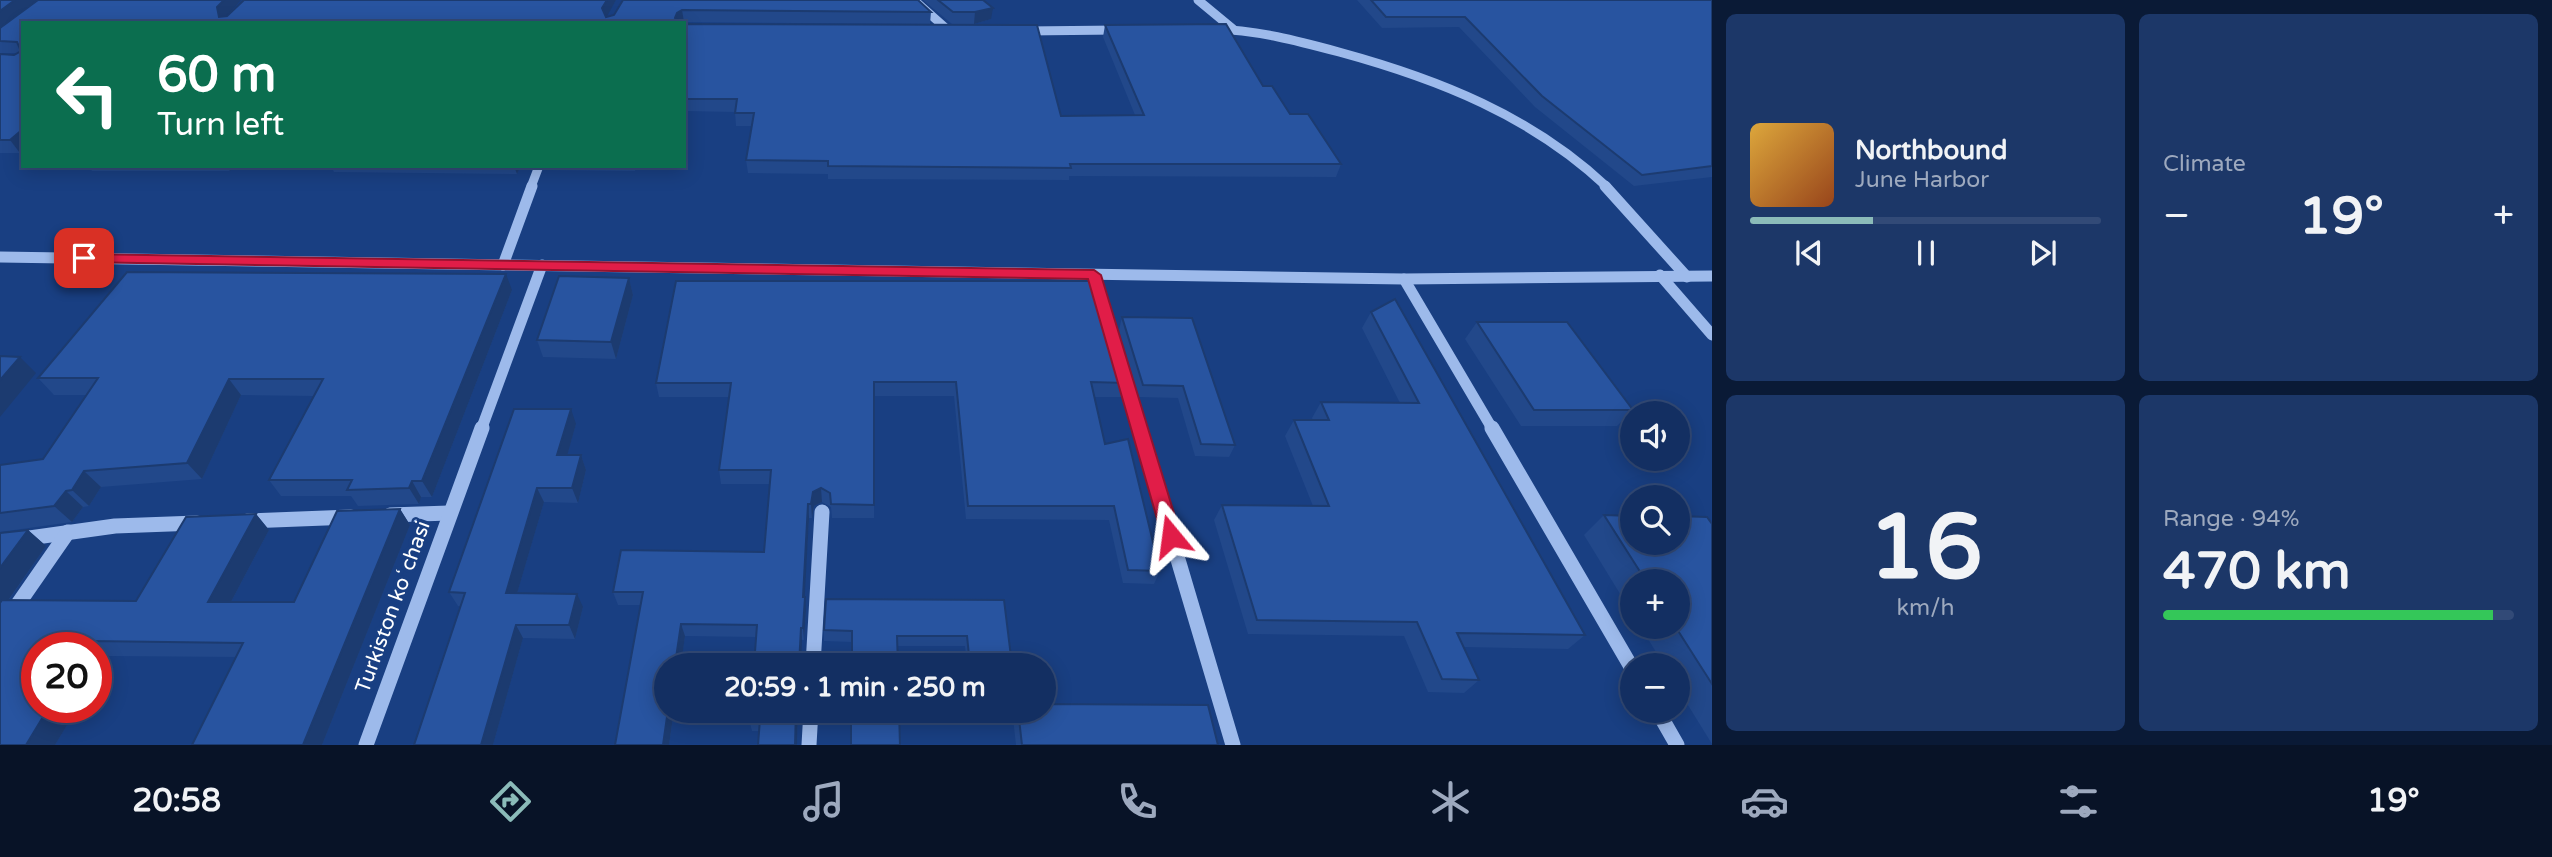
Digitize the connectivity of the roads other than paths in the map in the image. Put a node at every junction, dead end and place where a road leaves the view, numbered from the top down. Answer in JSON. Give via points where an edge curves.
{"nodes":[{"id":1,"x":914,"y":0,"type":"edge"},
{"id":2,"x":1198,"y":0,"type":"edge"},
{"id":3,"x":1206,"y":29,"type":"edge"},
{"id":4,"x":1233,"y":29,"type":"junction"},
{"id":5,"x":1137,"y":30,"type":"edge"},
{"id":6,"x":935,"y":31,"type":"edge"},
{"id":7,"x":949,"y":31,"type":"junction"},
{"id":8,"x":961,"y":31,"type":"edge"},
{"id":9,"x":1013,"y":32,"type":"edge"},
{"id":10,"x":538,"y":168,"type":"edge"},
{"id":11,"x":0,"y":257,"type":"edge"},
{"id":12,"x":503,"y":265,"type":"junction"},
{"id":13,"x":542,"y":265,"type":"junction"},
{"id":14,"x":1094,"y":275,"type":"junction"},
{"id":15,"x":1660,"y":275,"type":"junction"},
{"id":16,"x":1712,"y":276,"type":"edge"},
{"id":17,"x":1686,"y":277,"type":"junction"},
{"id":18,"x":1404,"y":279,"type":"junction"},
{"id":19,"x":1712,"y":335,"type":"edge"},
{"id":20,"x":821,"y":512,"type":"edge"},
{"id":21,"x":449,"y":513,"type":"junction"},
{"id":22,"x":68,"y":532,"type":"junction"},
{"id":23,"x":0,"y":542,"type":"edge"},
{"id":24,"x":0,"y":630,"type":"edge"},
{"id":25,"x":814,"y":653,"type":"edge"},
{"id":26,"x":1623,"y":653,"type":"edge"},
{"id":27,"x":810,"y":723,"type":"edge"},
{"id":28,"x":1664,"y":723,"type":"edge"},
{"id":29,"x":366,"y":745,"type":"edge"},
{"id":30,"x":809,"y":745,"type":"edge"},
{"id":31,"x":1233,"y":745,"type":"edge"},
{"id":32,"x":1677,"y":745,"type":"edge"}],
"edges":[{"from":1,"to":7,"type":"street"},
{"from":2,"to":4,"type":"street"},
{"from":3,"to":4,"type":"street"},
{"from":4,"to":17,"type":"street","via":[[1382,63],[1446,84],[1500,110],[1546,137],[1598,179]]},
{"from":5,"to":9,"type":"street"},
{"from":6,"to":7,"type":"street"},
{"from":7,"to":8,"type":"street"},
{"from":10,"to":12,"type":"street"},
{"from":11,"to":12,"type":"street"},
{"from":12,"to":13,"type":"street"},
{"from":13,"to":14,"type":"street"},
{"from":13,"to":21,"type":"street"},
{"from":14,"to":18,"type":"street"},
{"from":14,"to":31,"type":"street"},
{"from":15,"to":17,"type":"street"},
{"from":15,"to":18,"type":"street"},
{"from":15,"to":19,"type":"street"},
{"from":16,"to":17,"type":"street"},
{"from":18,"to":26,"type":"street"},
{"from":20,"to":25,"type":"street"},
{"from":21,"to":22,"type":"street","name":"Turkiston koʻchasi","via":[[115,526]]},
{"from":21,"to":29,"type":"street","name":"Turkiston koʻchasi"},
{"from":22,"to":23,"type":"street","name":"Turkiston koʻchasi"},
{"from":22,"to":24,"type":"street"},
{"from":27,"to":30,"type":"street"},
{"from":28,"to":32,"type":"street"}]}
